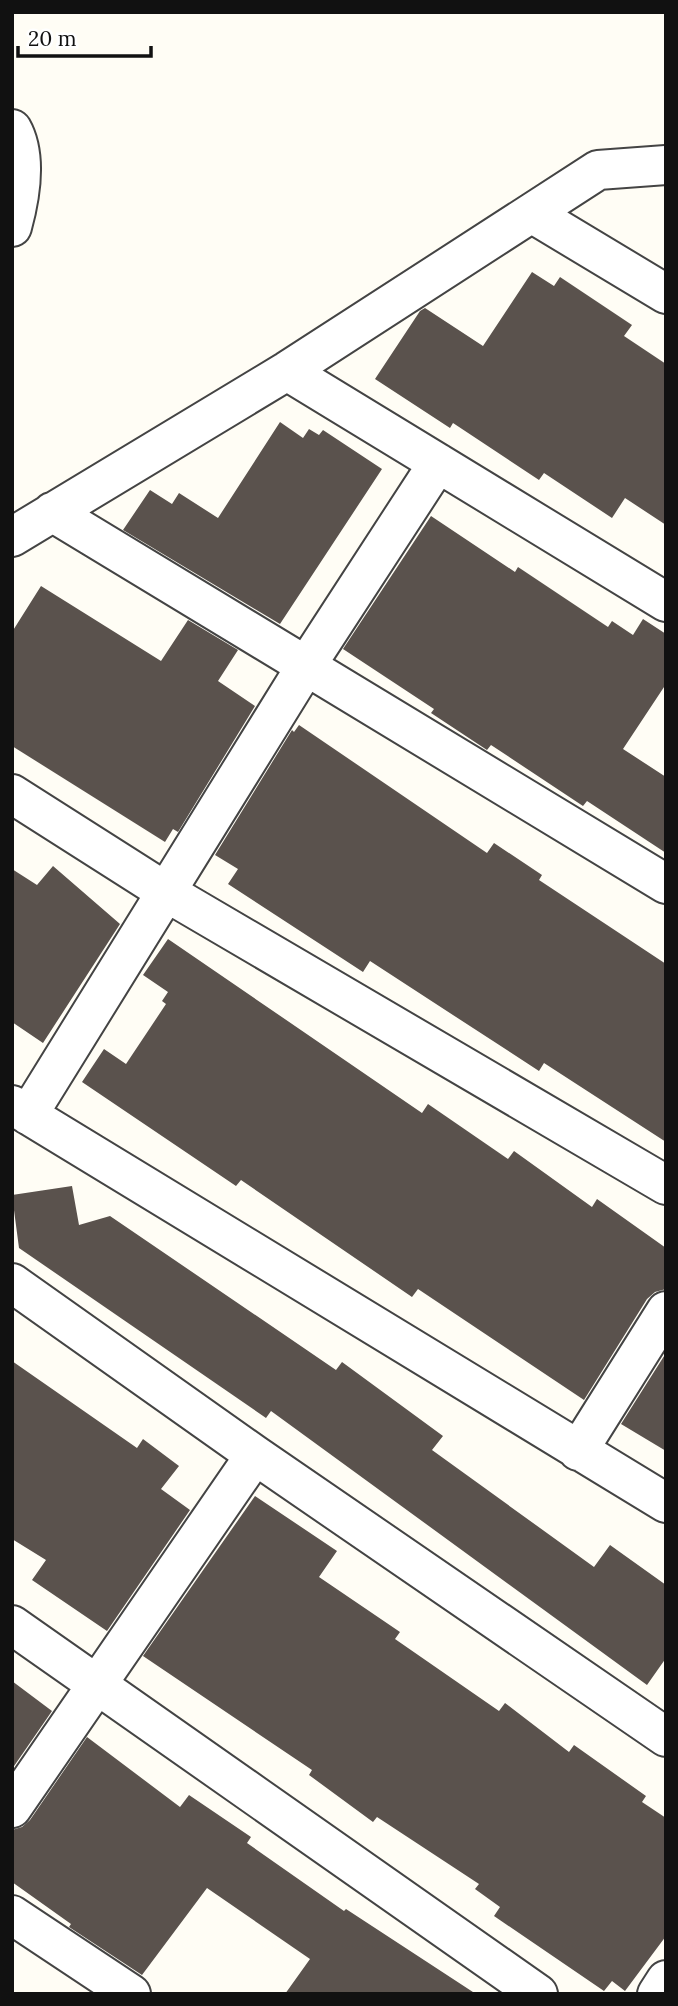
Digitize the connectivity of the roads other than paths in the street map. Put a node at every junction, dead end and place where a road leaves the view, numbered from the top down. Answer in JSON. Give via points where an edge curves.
{"nodes":[{"id":1,"x":12,"y":129,"type":"edge"},
{"id":2,"x":666,"y":165,"type":"edge"},
{"id":3,"x":533,"y":214,"type":"junction"},
{"id":4,"x":12,"y":227,"type":"edge"},
{"id":5,"x":666,"y":295,"type":"edge"},
{"id":6,"x":287,"y":371,"type":"junction"},
{"id":7,"x":438,"y":463,"type":"junction"},
{"id":8,"x":52,"y":512,"type":"junction"},
{"id":9,"x":12,"y":537,"type":"edge"},
{"id":10,"x":666,"y":602,"type":"edge"},
{"id":11,"x":306,"y":666,"type":"junction"},
{"id":12,"x":12,"y":794,"type":"edge"},
{"id":13,"x":666,"y":884,"type":"edge"},
{"id":14,"x":166,"y":892,"type":"junction"},
{"id":15,"x":20,"y":1110,"type":"edge"},
{"id":16,"x":666,"y":1185,"type":"edge"},
{"id":17,"x":12,"y":1283,"type":"edge"},
{"id":18,"x":666,"y":1311,"type":"edge"},
{"id":19,"x":578,"y":1451,"type":"junction"},
{"id":20,"x":255,"y":1455,"type":"junction"},
{"id":21,"x":666,"y":1503,"type":"edge"},
{"id":22,"x":12,"y":1625,"type":"edge"},
{"id":23,"x":97,"y":1685,"type":"junction"},
{"id":24,"x":666,"y":1737,"type":"edge"},
{"id":25,"x":12,"y":1808,"type":"edge"},
{"id":26,"x":12,"y":1914,"type":"edge"},
{"id":27,"x":666,"y":1980,"type":"edge"},
{"id":28,"x":131,"y":1994,"type":"edge"},
{"id":29,"x":538,"y":1994,"type":"edge"},
{"id":30,"x":657,"y":1994,"type":"edge"}],
"edges":[{"from":1,"to":4,"type":"street","via":[[18,140],[20,195]]},
{"from":2,"to":3,"type":"street","via":[[598,170]]},
{"from":3,"to":5,"type":"street"},
{"from":3,"to":6,"type":"street"},
{"from":6,"to":7,"type":"street"},
{"from":6,"to":8,"type":"street"},
{"from":7,"to":10,"type":"street"},
{"from":7,"to":11,"type":"street"},
{"from":8,"to":9,"type":"street"},
{"from":8,"to":11,"type":"street"},
{"from":11,"to":13,"type":"street"},
{"from":11,"to":14,"type":"street"},
{"from":12,"to":14,"type":"street"},
{"from":14,"to":15,"type":"street"},
{"from":14,"to":16,"type":"street"},
{"from":15,"to":19,"type":"street"},
{"from":17,"to":20,"type":"street"},
{"from":18,"to":19,"type":"street"},
{"from":19,"to":21,"type":"street"},
{"from":20,"to":23,"type":"street"},
{"from":20,"to":24,"type":"street"},
{"from":22,"to":23,"type":"street"},
{"from":23,"to":25,"type":"street"},
{"from":23,"to":29,"type":"street"},
{"from":26,"to":28,"type":"street"},
{"from":27,"to":30,"type":"street"}]}
